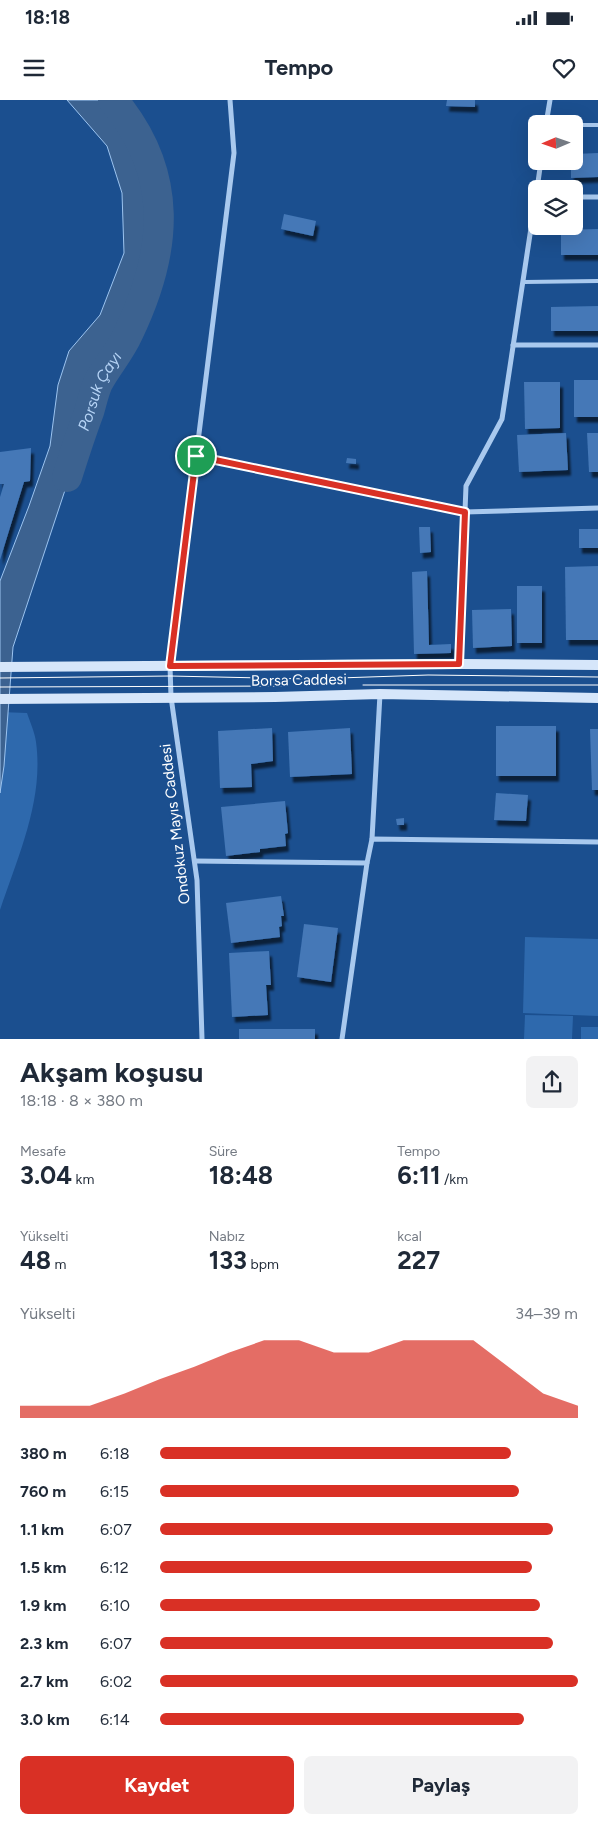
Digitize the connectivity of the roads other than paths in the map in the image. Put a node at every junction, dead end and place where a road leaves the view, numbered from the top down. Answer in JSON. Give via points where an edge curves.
{"nodes":[{"id":1,"x":230,"y":100,"type":"edge"},
{"id":2,"x":550,"y":100,"type":"edge"},
{"id":3,"x":548,"y":115,"type":"edge"},
{"id":4,"x":583,"y":125,"type":"edge"},
{"id":5,"x":598,"y":125,"type":"edge"},
{"id":6,"x":583,"y":197,"type":"edge"},
{"id":7,"x":598,"y":197,"type":"edge"},
{"id":8,"x":531,"y":235,"type":"edge"},
{"id":9,"x":598,"y":281,"type":"edge"},
{"id":10,"x":524,"y":282,"type":"junction"},
{"id":11,"x":514,"y":345,"type":"junction"},
{"id":12,"x":598,"y":345,"type":"edge"},
{"id":13,"x":196,"y":456,"type":"junction"},
{"id":14,"x":598,"y":508,"type":"edge"},
{"id":15,"x":465,"y":512,"type":"junction"},
{"id":16,"x":459,"y":664,"type":"junction"},
{"id":17,"x":598,"y":665,"type":"edge"},
{"id":18,"x":170,"y":666,"type":"junction"},
{"id":19,"x":0,"y":667,"type":"edge"},
{"id":20,"x":380,"y":694,"type":"junction"},
{"id":21,"x":171,"y":697,"type":"junction"},
{"id":22,"x":598,"y":698,"type":"edge"},
{"id":23,"x":0,"y":699,"type":"edge"},
{"id":24,"x":372,"y":838,"type":"junction"},
{"id":25,"x":598,"y":842,"type":"edge"},
{"id":26,"x":195,"y":861,"type":"junction"},
{"id":27,"x":367,"y":863,"type":"junction"},
{"id":28,"x":202,"y":1039,"type":"edge"},
{"id":29,"x":342,"y":1039,"type":"edge"}],
"edges":[{"from":1,"to":13,"type":"street","name":"Ondokuz Mayıs Caddesi","via":[[234,153]]},
{"from":2,"to":3,"type":"street"},
{"from":4,"to":5,"type":"lane"},
{"from":6,"to":7,"type":"street"},
{"from":8,"to":10,"type":"street"},
{"from":9,"to":10,"type":"lane"},
{"from":10,"to":11,"type":"street"},
{"from":11,"to":12,"type":"street"},
{"from":11,"to":15,"type":"street","via":[[502,419],[466,486]]},
{"from":13,"to":15,"type":"street"},
{"from":13,"to":18,"type":"street","name":"Ondokuz Mayıs Caddesi"},
{"from":14,"to":15,"type":"street"},
{"from":15,"to":16,"type":"street"},
{"from":16,"to":17,"type":"main road","name":"Borsa Caddesi"},
{"from":16,"to":18,"type":"main road","name":"Borsa Caddesi"},
{"from":18,"to":19,"type":"main road","name":"Borsa Caddesi"},
{"from":18,"to":21,"type":"street","name":"Ondokuz Mayıs Caddesi"},
{"from":20,"to":21,"type":"main road","name":"Borsa Caddesi"},
{"from":20,"to":22,"type":"main road","name":"Borsa Caddesi"},
{"from":20,"to":24,"type":"street"},
{"from":21,"to":23,"type":"main road","name":"Borsa Caddesi"},
{"from":21,"to":26,"type":"street","name":"Ondokuz Mayıs Caddesi"},
{"from":24,"to":25,"type":"street"},
{"from":24,"to":27,"type":"street"},
{"from":26,"to":27,"type":"street"},
{"from":26,"to":28,"type":"street","name":"Ondokuz Mayıs Caddesi"},
{"from":27,"to":29,"type":"street"}]}
